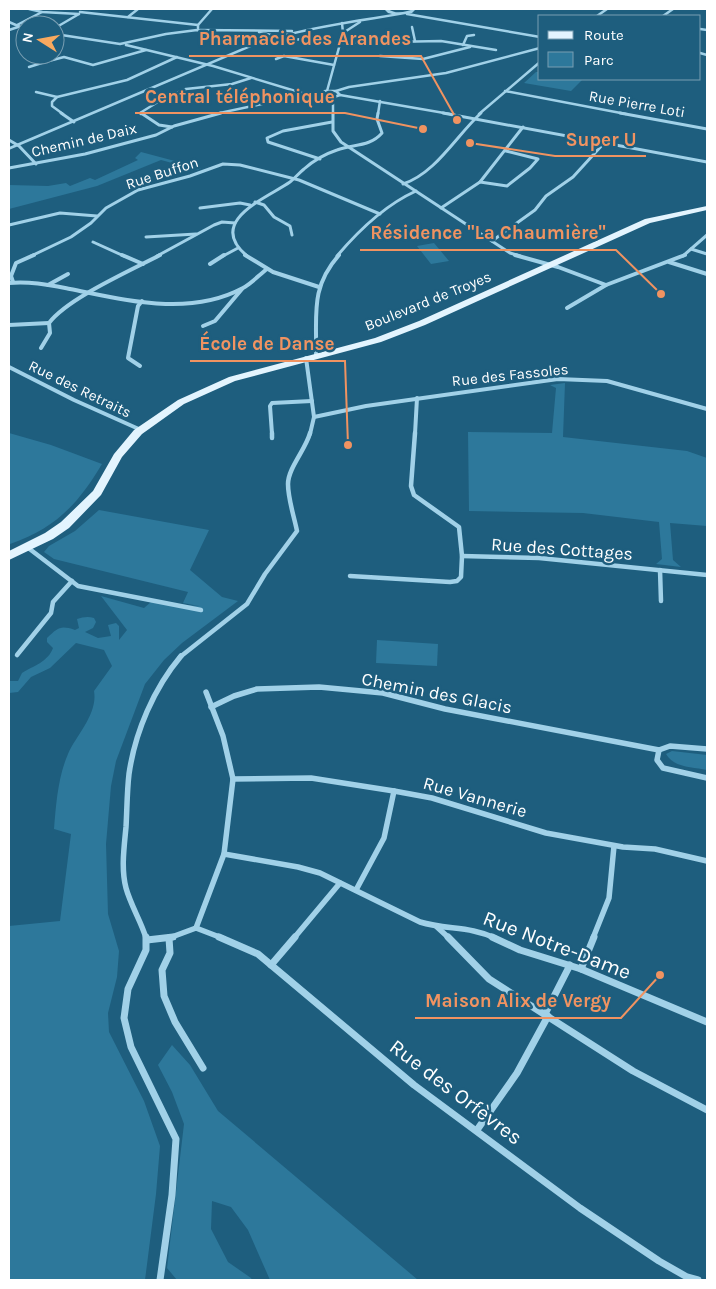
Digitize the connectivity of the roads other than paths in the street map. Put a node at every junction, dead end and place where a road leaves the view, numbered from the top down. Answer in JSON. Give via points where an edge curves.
{"nodes":[{"id":1,"x":29,"y":9,"type":"edge"},
{"id":2,"x":78,"y":9,"type":"edge"},
{"id":3,"x":138,"y":9,"type":"edge"},
{"id":4,"x":212,"y":9,"type":"edge"},
{"id":5,"x":414,"y":9,"type":"edge"},
{"id":6,"x":387,"y":10,"type":"edge"},
{"id":7,"x":42,"y":12,"type":"junction"},
{"id":8,"x":80,"y":13,"type":"junction"},
{"id":9,"x":396,"y":14,"type":"junction"},
{"id":10,"x":407,"y":14,"type":"junction"},
{"id":11,"x":37,"y":15,"type":"edge"},
{"id":12,"x":128,"y":17,"type":"junction"},
{"id":13,"x":65,"y":22,"type":"edge"},
{"id":14,"x":360,"y":22,"type":"dead end"},
{"id":15,"x":342,"y":23,"type":"junction"},
{"id":16,"x":198,"y":25,"type":"junction"},
{"id":17,"x":412,"y":27,"type":"dead end"},
{"id":18,"x":197,"y":30,"type":"junction"},
{"id":19,"x":246,"y":30,"type":"junction"},
{"id":20,"x":292,"y":31,"type":"junction"},
{"id":21,"x":343,"y":33,"type":"junction"},
{"id":22,"x":474,"y":35,"type":"dead end"},
{"id":23,"x":65,"y":36,"type":"edge"},
{"id":24,"x":276,"y":36,"type":"junction"},
{"id":25,"x":538,"y":36,"type":"edge"},
{"id":26,"x":304,"y":39,"type":"dead end"},
{"id":27,"x":415,"y":41,"type":"junction"},
{"id":28,"x":340,"y":42,"type":"junction"},
{"id":29,"x":120,"y":44,"type":"junction"},
{"id":30,"x":462,"y":44,"type":"junction"},
{"id":31,"x":472,"y":46,"type":"junction"},
{"id":32,"x":147,"y":49,"type":"junction"},
{"id":33,"x":538,"y":49,"type":"edge"},
{"id":34,"x":496,"y":50,"type":"dead end"},
{"id":35,"x":380,"y":56,"type":"dead end"},
{"id":36,"x":65,"y":57,"type":"edge"},
{"id":37,"x":177,"y":57,"type":"junction"},
{"id":38,"x":276,"y":59,"type":"dead end"},
{"id":39,"x":207,"y":64,"type":"junction"},
{"id":40,"x":538,"y":64,"type":"edge"},
{"id":41,"x":35,"y":65,"type":"edge"},
{"id":42,"x":334,"y":65,"type":"junction"},
{"id":43,"x":29,"y":67,"type":"dead end"},
{"id":44,"x":252,"y":78,"type":"junction"},
{"id":45,"x":327,"y":91,"type":"junction"},
{"id":46,"x":336,"y":91,"type":"junction"},
{"id":47,"x":505,"y":91,"type":"junction"},
{"id":48,"x":36,"y":92,"type":"dead end"},
{"id":49,"x":308,"y":94,"type":"junction"},
{"id":50,"x":321,"y":94,"type":"junction"},
{"id":51,"x":340,"y":95,"type":"junction"},
{"id":52,"x":57,"y":97,"type":"junction"},
{"id":53,"x":333,"y":98,"type":"junction"},
{"id":54,"x":380,"y":101,"type":"junction"},
{"id":55,"x":476,"y":118,"type":"junction"},
{"id":56,"x":74,"y":122,"type":"junction"},
{"id":57,"x":332,"y":122,"type":"junction"},
{"id":58,"x":172,"y":127,"type":"junction"},
{"id":59,"x":523,"y":128,"type":"junction"},
{"id":60,"x":707,"y":129,"type":"edge"},
{"id":61,"x":9,"y":140,"type":"edge"},
{"id":62,"x":604,"y":143,"type":"junction"},
{"id":63,"x":19,"y":146,"type":"junction"},
{"id":64,"x":347,"y":148,"type":"junction"},
{"id":65,"x":9,"y":150,"type":"edge"},
{"id":66,"x":506,"y":151,"type":"junction"},
{"id":67,"x":320,"y":159,"type":"junction"},
{"id":68,"x":707,"y":162,"type":"edge"},
{"id":69,"x":36,"y":164,"type":"junction"},
{"id":70,"x":9,"y":168,"type":"edge"},
{"id":71,"x":294,"y":179,"type":"junction"},
{"id":72,"x":480,"y":182,"type":"junction"},
{"id":73,"x":403,"y":184,"type":"junction"},
{"id":74,"x":416,"y":191,"type":"junction"},
{"id":75,"x":255,"y":202,"type":"junction"},
{"id":76,"x":250,"y":205,"type":"junction"},
{"id":77,"x":200,"y":208,"type":"dead end"},
{"id":78,"x":441,"y":208,"type":"junction"},
{"id":79,"x":707,"y":208,"type":"edge"},
{"id":80,"x":380,"y":214,"type":"junction"},
{"id":81,"x":97,"y":216,"type":"junction"},
{"id":82,"x":235,"y":223,"type":"junction"},
{"id":83,"x":9,"y":225,"type":"edge"},
{"id":84,"x":198,"y":234,"type":"junction"},
{"id":85,"x":292,"y":235,"type":"dead end"},
{"id":86,"x":707,"y":235,"type":"edge"},
{"id":87,"x":146,"y":237,"type":"dead end"},
{"id":88,"x":492,"y":241,"type":"junction"},
{"id":89,"x":93,"y":242,"type":"dead end"},
{"id":90,"x":238,"y":248,"type":"junction"},
{"id":91,"x":691,"y":249,"type":"junction"},
{"id":92,"x":707,"y":254,"type":"edge"},
{"id":93,"x":669,"y":262,"type":"junction"},
{"id":94,"x":143,"y":264,"type":"junction"},
{"id":95,"x":210,"y":264,"type":"dead end"},
{"id":96,"x":547,"y":265,"type":"junction"},
{"id":97,"x":267,"y":269,"type":"junction"},
{"id":98,"x":68,"y":274,"type":"dead end"},
{"id":99,"x":707,"y":274,"type":"edge"},
{"id":100,"x":11,"y":282,"type":"edge"},
{"id":101,"x":48,"y":285,"type":"junction"},
{"id":102,"x":606,"y":285,"type":"junction"},
{"id":103,"x":319,"y":287,"type":"junction"},
{"id":104,"x":243,"y":288,"type":"junction"},
{"id":105,"x":91,"y":292,"type":"junction"},
{"id":106,"x":142,"y":301,"type":"junction"},
{"id":107,"x":567,"y":308,"type":"dead end"},
{"id":108,"x":50,"y":323,"type":"junction"},
{"id":109,"x":9,"y":325,"type":"edge"},
{"id":110,"x":203,"y":326,"type":"dead end"},
{"id":111,"x":41,"y":348,"type":"dead end"},
{"id":112,"x":311,"y":356,"type":"junction"},
{"id":113,"x":140,"y":366,"type":"dead end"},
{"id":114,"x":9,"y":367,"type":"edge"},
{"id":115,"x":417,"y":398,"type":"junction"},
{"id":116,"x":312,"y":401,"type":"junction"},
{"id":117,"x":707,"y":409,"type":"edge"},
{"id":118,"x":314,"y":417,"type":"junction"},
{"id":119,"x":141,"y":430,"type":"junction"},
{"id":120,"x":272,"y":438,"type":"dead end"},
{"id":121,"x":27,"y":547,"type":"junction"},
{"id":122,"x":9,"y":556,"type":"edge"},
{"id":123,"x":462,"y":556,"type":"junction"},
{"id":124,"x":660,"y":570,"type":"junction"},
{"id":125,"x":707,"y":575,"type":"edge"},
{"id":126,"x":350,"y":576,"type":"dead end"},
{"id":127,"x":72,"y":581,"type":"junction"},
{"id":128,"x":662,"y":601,"type":"dead end"},
{"id":129,"x":201,"y":610,"type":"dead end"},
{"id":130,"x":17,"y":655,"type":"dead end"},
{"id":131,"x":206,"y":692,"type":"dead end"},
{"id":132,"x":211,"y":707,"type":"junction"},
{"id":133,"x":707,"y":749,"type":"edge"},
{"id":134,"x":659,"y":750,"type":"junction"},
{"id":135,"x":707,"y":778,"type":"edge"},
{"id":136,"x":233,"y":779,"type":"junction"},
{"id":137,"x":394,"y":791,"type":"junction"},
{"id":138,"x":614,"y":846,"type":"junction"},
{"id":139,"x":224,"y":854,"type":"junction"},
{"id":140,"x":707,"y":861,"type":"edge"},
{"id":141,"x":340,"y":883,"type":"junction"},
{"id":142,"x":356,"y":890,"type":"junction"},
{"id":143,"x":196,"y":928,"type":"junction"},
{"id":144,"x":437,"y":928,"type":"junction"},
{"id":145,"x":169,"y":938,"type":"junction"},
{"id":146,"x":147,"y":940,"type":"junction"},
{"id":147,"x":271,"y":964,"type":"junction"},
{"id":148,"x":570,"y":965,"type":"junction"},
{"id":149,"x":581,"y":969,"type":"junction"},
{"id":150,"x":547,"y":1015,"type":"junction"},
{"id":151,"x":707,"y":1022,"type":"edge"},
{"id":152,"x":203,"y":1068,"type":"dead end"},
{"id":153,"x":707,"y":1110,"type":"edge"},
{"id":154,"x":477,"y":1130,"type":"junction"},
{"id":155,"x":160,"y":1280,"type":"edge"},
{"id":156,"x":698,"y":1280,"type":"edge"}],
"edges":[{"from":1,"to":7,"type":"street"},
{"from":2,"to":8,"type":"street"},
{"from":3,"to":12,"type":"street"},
{"from":4,"to":16,"type":"street"},
{"from":5,"to":10,"type":"street"},
{"from":6,"to":9,"type":"street"},
{"from":6,"to":15,"type":"street","via":[[382,16]]},
{"from":7,"to":8,"type":"street"},
{"from":7,"to":11,"type":"street"},
{"from":8,"to":12,"type":"street"},
{"from":8,"to":13,"type":"street"},
{"from":9,"to":10,"type":"street"},
{"from":9,"to":15,"type":"street"},
{"from":10,"to":25,"type":"street"},
{"from":12,"to":16,"type":"street"},
{"from":14,"to":21,"type":"street"},
{"from":15,"to":20,"type":"street"},
{"from":15,"to":21,"type":"street"},
{"from":15,"to":24,"type":"street"},
{"from":16,"to":18,"type":"street"},
{"from":17,"to":27,"type":"street"},
{"from":18,"to":19,"type":"street"},
{"from":18,"to":29,"type":"street"},
{"from":19,"to":20,"type":"street"},
{"from":19,"to":24,"type":"street"},
{"from":20,"to":24,"type":"street"},
{"from":21,"to":28,"type":"street"},
{"from":22,"to":30,"type":"street","via":[[467,36]]},
{"from":23,"to":29,"type":"street"},
{"from":24,"to":26,"type":"street","via":[[293,41]]},
{"from":24,"to":39,"type":"street"},
{"from":27,"to":28,"type":"street"},
{"from":27,"to":30,"type":"street"},
{"from":28,"to":42,"type":"street"},
{"from":29,"to":32,"type":"street"},
{"from":30,"to":31,"type":"street"},
{"from":31,"to":34,"type":"street"},
{"from":31,"to":35,"type":"street","via":[[423,58]]},
{"from":32,"to":36,"type":"street","via":[[96,64]]},
{"from":32,"to":37,"type":"street"},
{"from":33,"to":46,"type":"street","via":[[446,73]]},
{"from":37,"to":39,"type":"street"},
{"from":37,"to":52,"type":"street","via":[[126,80]]},
{"from":38,"to":42,"type":"street","via":[[284,56]]},
{"from":39,"to":44,"type":"street"},
{"from":39,"to":56,"type":"street"},
{"from":40,"to":47,"type":"street"},
{"from":41,"to":43,"type":"street"},
{"from":42,"to":45,"type":"street"},
{"from":44,"to":49,"type":"street"},
{"from":44,"to":58,"type":"street","via":[[181,91],[140,113],[159,125]]},
{"from":45,"to":46,"type":"street"},
{"from":45,"to":50,"type":"street"},
{"from":46,"to":51,"type":"street"},
{"from":47,"to":55,"type":"street"},
{"from":47,"to":60,"type":"street","name":"Rue Pierre Loti"},
{"from":48,"to":52,"type":"street"},
{"from":49,"to":50,"type":"street"},
{"from":49,"to":58,"type":"street","name":"Chemin de Daix","via":[[230,110]]},
{"from":50,"to":53,"type":"street"},
{"from":51,"to":53,"type":"street"},
{"from":51,"to":54,"type":"street"},
{"from":52,"to":56,"type":"street","via":[[52,106]]},
{"from":53,"to":57,"type":"street"},
{"from":54,"to":55,"type":"street"},
{"from":54,"to":64,"type":"street","via":[[377,119],[382,133],[380,137]]},
{"from":55,"to":59,"type":"street"},
{"from":55,"to":73,"type":"street","via":[[412,183]]},
{"from":56,"to":63,"type":"street"},
{"from":57,"to":64,"type":"street","via":[[336,137]]},
{"from":57,"to":67,"type":"street","via":[[283,131],[267,138],[268,142]]},
{"from":58,"to":69,"type":"street","name":"Chemin de Daix","via":[[156,135]]},
{"from":59,"to":62,"type":"street"},
{"from":59,"to":66,"type":"street"},
{"from":61,"to":63,"type":"street"},
{"from":62,"to":68,"type":"street"},
{"from":62,"to":88,"type":"street","via":[[535,210]]},
{"from":63,"to":65,"type":"street"},
{"from":63,"to":69,"type":"street"},
{"from":64,"to":67,"type":"street"},
{"from":64,"to":73,"type":"street"},
{"from":66,"to":72,"type":"street"},
{"from":66,"to":72,"type":"street","via":[[538,159],[507,186]]},
{"from":67,"to":71,"type":"street"},
{"from":69,"to":70,"type":"street","name":"Chemin de Daix"},
{"from":71,"to":75,"type":"street"},
{"from":71,"to":80,"type":"street","name":"Rue Buffon"},
{"from":71,"to":81,"type":"street","name":"Rue Buffon","via":[[236,165],[221,165],[138,190]]},
{"from":72,"to":78,"type":"street"},
{"from":73,"to":74,"type":"street"},
{"from":74,"to":78,"type":"street"},
{"from":74,"to":80,"type":"street","via":[[399,198]]},
{"from":75,"to":76,"type":"street"},
{"from":75,"to":85,"type":"street","via":[[264,205],[274,217],[290,226]]},
{"from":76,"to":77,"type":"street","via":[[240,203]]},
{"from":76,"to":82,"type":"street"},
{"from":78,"to":88,"type":"street"},
{"from":79,"to":96,"type":"main road","name":"Boulevard de Troyes","via":[[648,221]]},
{"from":80,"to":103,"type":"street","via":[[342,249],[324,273]]},
{"from":81,"to":83,"type":"street","via":[[60,213]]},
{"from":81,"to":100,"type":"street","name":"Rue Buffon","via":[[71,238],[16,263]]},
{"from":82,"to":84,"type":"street","via":[[218,223]]},
{"from":82,"to":90,"type":"street","via":[[233,235]]},
{"from":84,"to":87,"type":"street"},
{"from":84,"to":94,"type":"street"},
{"from":86,"to":91,"type":"street"},
{"from":88,"to":96,"type":"street","via":[[510,253]]},
{"from":89,"to":94,"type":"street"},
{"from":90,"to":95,"type":"street"},
{"from":90,"to":97,"type":"street"},
{"from":91,"to":92,"type":"street"},
{"from":91,"to":93,"type":"street"},
{"from":93,"to":99,"type":"street"},
{"from":93,"to":102,"type":"street"},
{"from":94,"to":105,"type":"street"},
{"from":96,"to":102,"type":"street"},
{"from":96,"to":112,"type":"main road","name":"Boulevard de Troyes","via":[[378,340]]},
{"from":97,"to":103,"type":"street"},
{"from":97,"to":104,"type":"street"},
{"from":98,"to":101,"type":"street"},
{"from":100,"to":101,"type":"street"},
{"from":101,"to":105,"type":"street"},
{"from":102,"to":107,"type":"street"},
{"from":103,"to":112,"type":"street"},
{"from":104,"to":106,"type":"street","via":[[192,303],[173,305]]},
{"from":104,"to":110,"type":"street","via":[[215,321]]},
{"from":105,"to":106,"type":"street"},
{"from":105,"to":108,"type":"street","via":[[56,314]]},
{"from":106,"to":113,"type":"street","via":[[138,306],[128,358]]},
{"from":108,"to":109,"type":"street"},
{"from":108,"to":111,"type":"street","via":[[49,339]]},
{"from":112,"to":116,"type":"street"},
{"from":112,"to":119,"type":"main road","name":"Boulevard de Troyes","via":[[207,388]]},
{"from":114,"to":119,"type":"street","name":"Rue des Retraits"},
{"from":115,"to":117,"type":"street","name":"Rue des Fassoles","via":[[558,379],[589,379],[616,383]]},
{"from":115,"to":118,"type":"street","name":"Rue des Fassoles"},
{"from":115,"to":123,"type":"street","via":[[411,486],[414,495],[459,527]]},
{"from":116,"to":118,"type":"street"},
{"from":116,"to":120,"type":"street","via":[[272,403]]},
{"from":118,"to":146,"type":"street","via":[[308,442],[288,483],[297,531],[247,604],[184,653],[173,666],[148,708],[135,745],[129,775],[123,870],[129,897]]},
{"from":119,"to":121,"type":"main road","name":"Boulevard de Troyes","via":[[126,445],[86,507],[58,531]]},
{"from":121,"to":122,"type":"main road","name":"Boulevard de Troyes"},
{"from":121,"to":127,"type":"street"},
{"from":123,"to":124,"type":"street","name":"Rue des Cottages","via":[[539,558]]},
{"from":123,"to":126,"type":"street","via":[[458,581]]},
{"from":124,"to":125,"type":"street","name":"Rue des Cottages"},
{"from":124,"to":128,"type":"street"},
{"from":127,"to":129,"type":"street","via":[[78,586]]},
{"from":127,"to":130,"type":"street"},
{"from":131,"to":132,"type":"street"},
{"from":132,"to":134,"type":"street","name":"Chemin des Glacis","via":[[257,689],[319,687],[383,693],[445,709]]},
{"from":132,"to":136,"type":"street","via":[[223,736]]},
{"from":133,"to":134,"type":"street","name":"Chemin des Glacis","via":[[670,746]]},
{"from":134,"to":135,"type":"street","via":[[656,757],[662,768]]},
{"from":136,"to":137,"type":"street","name":"Rue Vannerie","via":[[311,778]]},
{"from":136,"to":139,"type":"street"},
{"from":137,"to":138,"type":"street","name":"Rue Vannerie","via":[[432,798],[546,833]]},
{"from":137,"to":142,"type":"street","via":[[384,838]]},
{"from":138,"to":140,"type":"street","name":"Rue Vannerie","via":[[658,850]]},
{"from":138,"to":149,"type":"street","via":[[609,898]]},
{"from":139,"to":141,"type":"street","name":"Rue Notre-Dame","via":[[298,867]]},
{"from":139,"to":143,"type":"street"},
{"from":141,"to":142,"type":"street","name":"Rue Notre-Dame"},
{"from":141,"to":147,"type":"street"},
{"from":142,"to":144,"type":"street","name":"Rue Notre-Dame"},
{"from":143,"to":145,"type":"street"},
{"from":143,"to":147,"type":"street","name":"Rue des Orfèvres","via":[[241,945]]},
{"from":144,"to":148,"type":"street","name":"Rue Notre-Dame","via":[[461,927],[487,934],[520,950]]},
{"from":144,"to":150,"type":"street","via":[[489,979]]},
{"from":145,"to":146,"type":"street"},
{"from":145,"to":152,"type":"street","via":[[170,953],[162,970],[164,996],[175,1022]]},
{"from":146,"to":155,"type":"street","via":[[146,950],[128,989],[124,1018],[132,1046],[176,1139]]},
{"from":147,"to":154,"type":"street","name":"Rue des Orfèvres","via":[[414,1085]]},
{"from":148,"to":149,"type":"street","name":"Rue Notre-Dame"},
{"from":148,"to":150,"type":"street"},
{"from":149,"to":151,"type":"street","name":"Rue Notre-Dame"},
{"from":150,"to":153,"type":"street","via":[[633,1071]]},
{"from":150,"to":154,"type":"street","via":[[517,1073]]},
{"from":154,"to":156,"type":"street","name":"Rue des Orfèvres","via":[[580,1208],[659,1261]]}]}
